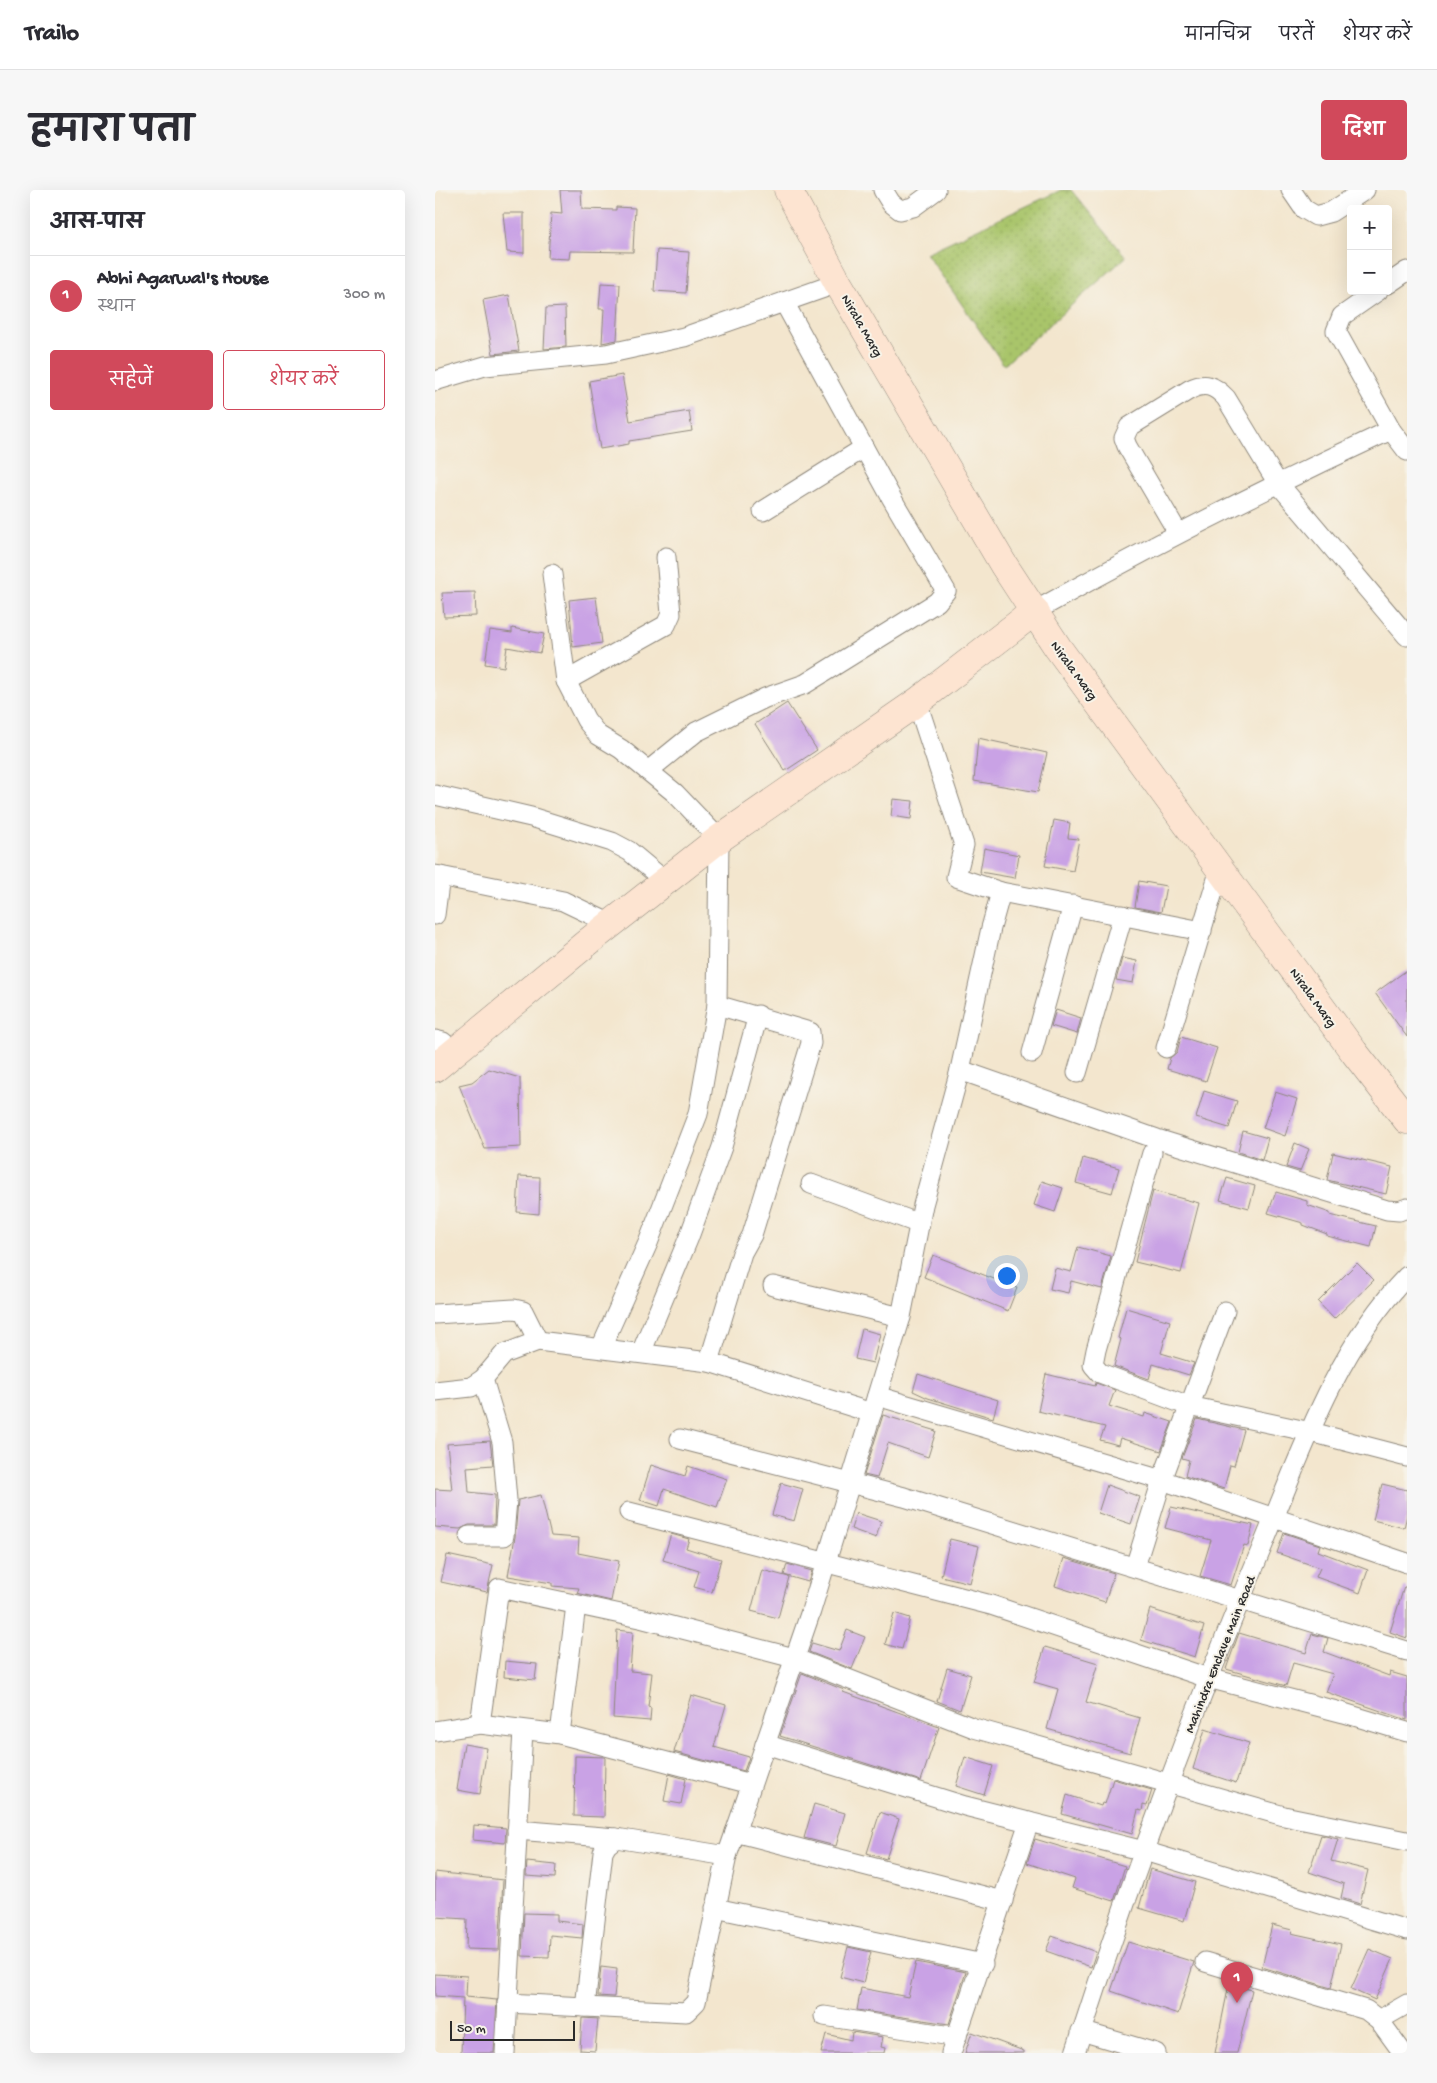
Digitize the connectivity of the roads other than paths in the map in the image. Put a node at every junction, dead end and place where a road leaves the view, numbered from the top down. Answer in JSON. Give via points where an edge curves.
{"nodes":[{"id":1,"x":788,"y":190,"type":"edge"},
{"id":2,"x":883,"y":190,"type":"edge"},
{"id":3,"x":937,"y":190,"type":"edge"},
{"id":4,"x":1291,"y":190,"type":"edge"},
{"id":5,"x":1365,"y":190,"type":"edge"},
{"id":6,"x":1407,"y":271,"type":"edge"},
{"id":7,"x":1392,"y":281,"type":"edge"},
{"id":8,"x":838,"y":283,"type":"junction"},
{"id":9,"x":1372,"y":295,"type":"edge"},
{"id":10,"x":784,"y":302,"type":"junction"},
{"id":11,"x":435,"y":381,"type":"edge"},
{"id":12,"x":1391,"y":430,"type":"junction"},
{"id":13,"x":864,"y":448,"type":"junction"},
{"id":14,"x":1407,"y":451,"type":"edge"},
{"id":15,"x":1277,"y":482,"type":"junction"},
{"id":16,"x":763,"y":511,"type":"dead end"},
{"id":17,"x":1178,"y":533,"type":"junction"},
{"id":18,"x":666,"y":557,"type":"dead end"},
{"id":19,"x":552,"y":574,"type":"dead end"},
{"id":20,"x":1035,"y":611,"type":"junction"},
{"id":21,"x":1407,"y":636,"type":"edge"},
{"id":22,"x":566,"y":681,"type":"junction"},
{"id":23,"x":917,"y":702,"type":"junction"},
{"id":24,"x":648,"y":772,"type":"junction"},
{"id":25,"x":435,"y":795,"type":"edge"},
{"id":26,"x":719,"y":839,"type":"junction"},
{"id":27,"x":1220,"y":869,"type":"junction"},
{"id":28,"x":437,"y":876,"type":"edge"},
{"id":29,"x":665,"y":881,"type":"junction"},
{"id":30,"x":1001,"y":892,"type":"junction"},
{"id":31,"x":1073,"y":905,"type":"junction"},
{"id":32,"x":435,"y":915,"type":"edge"},
{"id":33,"x":1123,"y":915,"type":"junction"},
{"id":34,"x":611,"y":924,"type":"junction"},
{"id":35,"x":1202,"y":931,"type":"junction"},
{"id":36,"x":717,"y":1005,"type":"junction"},
{"id":37,"x":758,"y":1015,"type":"junction"},
{"id":38,"x":1166,"y":1048,"type":"dead end"},
{"id":39,"x":441,"y":1053,"type":"edge"},
{"id":40,"x":1032,"y":1053,"type":"dead end"},
{"id":41,"x":961,"y":1070,"type":"junction"},
{"id":42,"x":1077,"y":1073,"type":"dead end"},
{"id":43,"x":1407,"y":1120,"type":"edge"},
{"id":44,"x":1152,"y":1153,"type":"dead end"},
{"id":45,"x":811,"y":1184,"type":"dead end"},
{"id":46,"x":1407,"y":1208,"type":"edge"},
{"id":47,"x":920,"y":1224,"type":"junction"},
{"id":48,"x":1407,"y":1276,"type":"edge"},
{"id":49,"x":773,"y":1286,"type":"dead end"},
{"id":50,"x":1225,"y":1311,"type":"dead end"},
{"id":51,"x":435,"y":1314,"type":"edge"},
{"id":52,"x":901,"y":1317,"type":"junction"},
{"id":53,"x":538,"y":1341,"type":"junction"},
{"id":54,"x":601,"y":1348,"type":"junction"},
{"id":55,"x":641,"y":1353,"type":"junction"},
{"id":56,"x":709,"y":1362,"type":"junction"},
{"id":57,"x":483,"y":1379,"type":"junction"},
{"id":58,"x":435,"y":1391,"type":"edge"},
{"id":59,"x":874,"y":1404,"type":"junction"},
{"id":60,"x":1189,"y":1406,"type":"junction"},
{"id":61,"x":1311,"y":1432,"type":"junction"},
{"id":62,"x":680,"y":1439,"type":"dead end"},
{"id":63,"x":1407,"y":1457,"type":"edge"},
{"id":64,"x":1162,"y":1480,"type":"junction"},
{"id":65,"x":851,"y":1482,"type":"junction"},
{"id":66,"x":629,"y":1512,"type":"dead end"},
{"id":67,"x":1274,"y":1518,"type":"junction"},
{"id":68,"x":469,"y":1536,"type":"dead end"},
{"id":69,"x":826,"y":1562,"type":"junction"},
{"id":70,"x":1407,"y":1563,"type":"edge"},
{"id":71,"x":1135,"y":1567,"type":"junction"},
{"id":72,"x":1239,"y":1601,"type":"junction"},
{"id":73,"x":576,"y":1604,"type":"junction"},
{"id":74,"x":1407,"y":1651,"type":"edge"},
{"id":75,"x":794,"y":1658,"type":"junction"},
{"id":76,"x":1208,"y":1678,"type":"junction"},
{"id":77,"x":480,"y":1724,"type":"junction"},
{"id":78,"x":523,"y":1730,"type":"junction"},
{"id":79,"x":435,"y":1731,"type":"edge"},
{"id":80,"x":1407,"y":1732,"type":"edge"},
{"id":81,"x":560,"y":1734,"type":"junction"},
{"id":82,"x":765,"y":1744,"type":"junction"},
{"id":83,"x":1170,"y":1782,"type":"junction"},
{"id":84,"x":751,"y":1784,"type":"junction"},
{"id":85,"x":1029,"y":1822,"type":"junction"},
{"id":86,"x":517,"y":1830,"type":"junction"},
{"id":87,"x":735,"y":1832,"type":"junction"},
{"id":88,"x":616,"y":1838,"type":"junction"},
{"id":89,"x":1407,"y":1841,"type":"edge"},
{"id":90,"x":1144,"y":1851,"type":"junction"},
{"id":91,"x":727,"y":1856,"type":"junction"},
{"id":92,"x":1003,"y":1900,"type":"junction"},
{"id":93,"x":715,"y":1908,"type":"junction"},
{"id":94,"x":1407,"y":1930,"type":"edge"},
{"id":95,"x":1205,"y":1962,"type":"dead end"},
{"id":96,"x":983,"y":1964,"type":"junction"},
{"id":97,"x":507,"y":2003,"type":"junction"},
{"id":98,"x":1407,"y":2004,"type":"edge"},
{"id":99,"x":585,"y":2007,"type":"junction"},
{"id":100,"x":824,"y":2016,"type":"dead end"},
{"id":101,"x":1379,"y":2020,"type":"junction"},
{"id":102,"x":1081,"y":2032,"type":"junction"},
{"id":103,"x":954,"y":2045,"type":"edge"},
{"id":104,"x":505,"y":2053,"type":"edge"},
{"id":105,"x":1075,"y":2053,"type":"edge"},
{"id":106,"x":1156,"y":2053,"type":"edge"},
{"id":107,"x":1403,"y":2053,"type":"edge"}],
"edges":[{"from":1,"to":8,"type":"street","name":"Nirala Marg"},
{"from":2,"to":3,"type":"street","via":[[900,210],[913,207]]},
{"from":4,"to":5,"type":"street","via":[[1304,208],[1315,216],[1331,212]]},
{"from":6,"to":7,"type":"street"},
{"from":8,"to":10,"type":"street"},
{"from":8,"to":20,"type":"street","name":"Nirala Marg","via":[[1003,564]]},
{"from":9,"to":12,"type":"street","via":[[1341,316],[1336,332]]},
{"from":10,"to":11,"type":"street","via":[[674,339],[606,354],[485,366]]},
{"from":10,"to":13,"type":"street"},
{"from":12,"to":14,"type":"street"},
{"from":12,"to":15,"type":"street"},
{"from":13,"to":16,"type":"street"},
{"from":13,"to":24,"type":"street","via":[[946,591],[937,602],[805,684],[765,698],[696,732]]},
{"from":15,"to":17,"type":"street"},
{"from":15,"to":17,"type":"street","via":[[1217,388],[1210,385],[1189,390],[1129,427],[1124,438]]},
{"from":15,"to":21,"type":"street"},
{"from":17,"to":20,"type":"street"},
{"from":18,"to":22,"type":"street","via":[[671,614],[666,625]]},
{"from":19,"to":22,"type":"street"},
{"from":20,"to":23,"type":"street"},
{"from":20,"to":27,"type":"street","name":"Nirala Marg","via":[[1058,648]]},
{"from":22,"to":24,"type":"street","via":[[586,720],[598,735]]},
{"from":23,"to":26,"type":"street"},
{"from":23,"to":30,"type":"street","via":[[964,845],[956,877]]},
{"from":24,"to":26,"type":"street","via":[[675,793]]},
{"from":25,"to":29,"type":"street","via":[[531,816],[612,842],[629,851]]},
{"from":26,"to":29,"type":"street"},
{"from":26,"to":36,"type":"street"},
{"from":27,"to":35,"type":"street"},
{"from":27,"to":43,"type":"street","name":"Nirala Marg"},
{"from":28,"to":32,"type":"street"},
{"from":28,"to":34,"type":"street","via":[[563,901]]},
{"from":29,"to":34,"type":"street"},
{"from":30,"to":31,"type":"street"},
{"from":30,"to":41,"type":"street"},
{"from":31,"to":33,"type":"street"},
{"from":31,"to":40,"type":"street"},
{"from":33,"to":35,"type":"street"},
{"from":33,"to":42,"type":"street"},
{"from":34,"to":39,"type":"street"},
{"from":35,"to":38,"type":"street"},
{"from":36,"to":37,"type":"street"},
{"from":36,"to":54,"type":"street","via":[[698,1114],[649,1242]]},
{"from":37,"to":55,"type":"street","via":[[722,1147]]},
{"from":37,"to":56,"type":"street","via":[[810,1032],[811,1043]]},
{"from":41,"to":46,"type":"street","via":[[1157,1139],[1387,1210]]},
{"from":41,"to":47,"type":"street"},
{"from":44,"to":60,"type":"street","via":[[1093,1365],[1099,1373]]},
{"from":45,"to":47,"type":"street"},
{"from":47,"to":52,"type":"street"},
{"from":48,"to":61,"type":"street","name":"Mahindra Enclave Main Road","via":[[1387,1297],[1363,1332],[1336,1378]]},
{"from":49,"to":52,"type":"street"},
{"from":50,"to":60,"type":"street"},
{"from":51,"to":53,"type":"street","via":[[514,1308],[523,1311]]},
{"from":52,"to":59,"type":"street"},
{"from":53,"to":54,"type":"street"},
{"from":53,"to":57,"type":"street","via":[[504,1354]]},
{"from":54,"to":55,"type":"street"},
{"from":55,"to":56,"type":"street"},
{"from":56,"to":59,"type":"street"},
{"from":57,"to":58,"type":"street","via":[[471,1387]]},
{"from":57,"to":68,"type":"street","via":[[502,1442],[507,1500],[504,1536]]},
{"from":59,"to":64,"type":"street"},
{"from":59,"to":65,"type":"street"},
{"from":60,"to":61,"type":"street"},
{"from":60,"to":64,"type":"street"},
{"from":61,"to":63,"type":"street"},
{"from":61,"to":67,"type":"street","name":"Mahindra Enclave Main Road"},
{"from":62,"to":65,"type":"street"},
{"from":64,"to":67,"type":"street"},
{"from":64,"to":71,"type":"street"},
{"from":65,"to":69,"type":"street"},
{"from":65,"to":71,"type":"street"},
{"from":66,"to":69,"type":"street"},
{"from":67,"to":70,"type":"street"},
{"from":67,"to":72,"type":"street","name":"Mahindra Enclave Main Road"},
{"from":69,"to":75,"type":"street"},
{"from":69,"to":76,"type":"street","via":[[991,1605]]},
{"from":71,"to":72,"type":"street"},
{"from":72,"to":74,"type":"street"},
{"from":72,"to":76,"type":"street","name":"Mahindra Enclave Main Road"},
{"from":73,"to":75,"type":"street"},
{"from":73,"to":77,"type":"street","via":[[499,1588]]},
{"from":73,"to":81,"type":"street"},
{"from":75,"to":82,"type":"street"},
{"from":75,"to":83,"type":"street","via":[[974,1728]]},
{"from":76,"to":80,"type":"street"},
{"from":76,"to":83,"type":"street","name":"Mahindra Enclave Main Road"},
{"from":77,"to":78,"type":"street"},
{"from":77,"to":79,"type":"street"},
{"from":78,"to":81,"type":"street"},
{"from":78,"to":86,"type":"street"},
{"from":81,"to":84,"type":"street"},
{"from":82,"to":84,"type":"street"},
{"from":82,"to":85,"type":"street","via":[[965,1806]]},
{"from":83,"to":89,"type":"street","via":[[1284,1816]]},
{"from":83,"to":90,"type":"street","name":"Mahindra Enclave Main Road"},
{"from":84,"to":87,"type":"street"},
{"from":85,"to":90,"type":"street"},
{"from":85,"to":92,"type":"street"},
{"from":86,"to":88,"type":"street"},
{"from":86,"to":97,"type":"street"},
{"from":87,"to":91,"type":"street"},
{"from":87,"to":92,"type":"street"},
{"from":88,"to":91,"type":"street"},
{"from":88,"to":99,"type":"street","via":[[603,1852]]},
{"from":90,"to":94,"type":"street"},
{"from":90,"to":102,"type":"street","name":"Mahindra Enclave Main Road"},
{"from":91,"to":93,"type":"street"},
{"from":92,"to":96,"type":"street"},
{"from":93,"to":96,"type":"street"},
{"from":93,"to":99,"type":"street","via":[[696,2002],[686,2012]]},
{"from":95,"to":101,"type":"street","via":[[1366,2010]]},
{"from":96,"to":103,"type":"street"},
{"from":97,"to":99,"type":"street"},
{"from":97,"to":104,"type":"street"},
{"from":98,"to":101,"type":"street"},
{"from":100,"to":103,"type":"street"},
{"from":101,"to":107,"type":"street"},
{"from":102,"to":105,"type":"street","name":"Mahindra Enclave Main Road"},
{"from":102,"to":106,"type":"street"}]}
